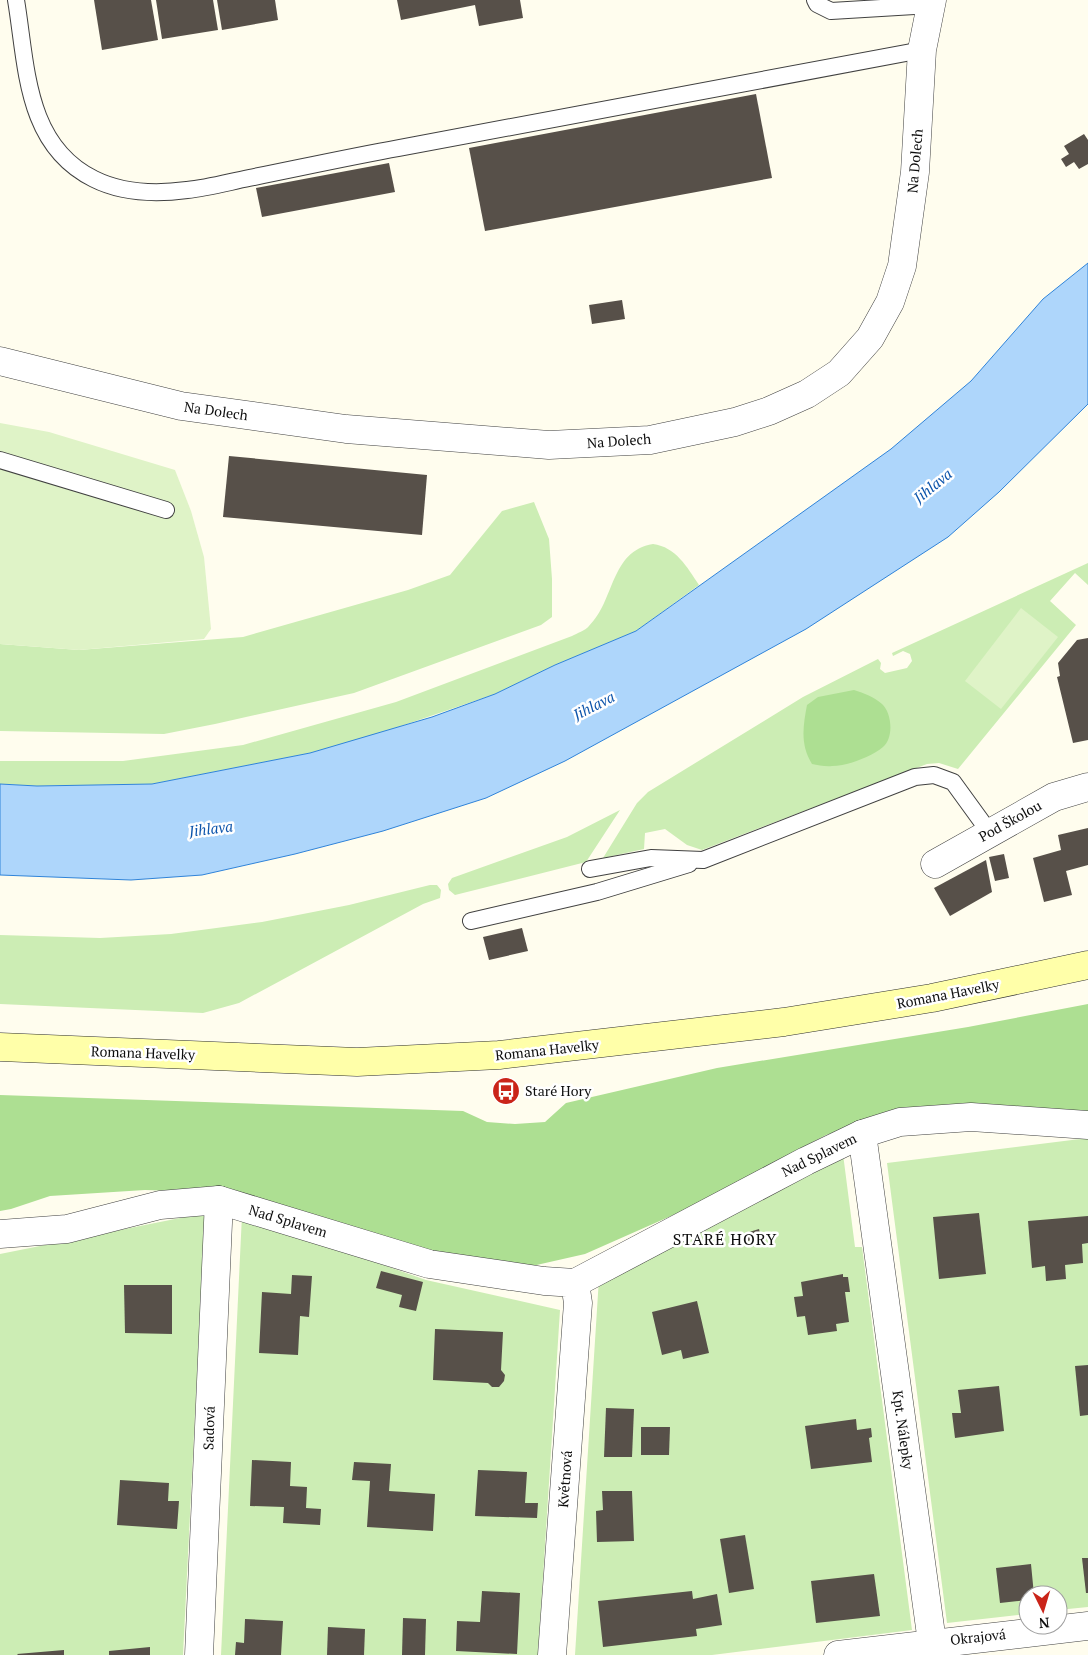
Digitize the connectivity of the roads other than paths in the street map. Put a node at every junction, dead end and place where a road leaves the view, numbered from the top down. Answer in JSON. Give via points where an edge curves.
{"nodes":[{"id":1,"x":16,"y":0,"type":"edge"},
{"id":2,"x":815,"y":0,"type":"edge"},
{"id":3,"x":931,"y":2,"type":"edge"},
{"id":4,"x":868,"y":4,"type":"edge"},
{"id":5,"x":922,"y":50,"type":"junction"},
{"id":6,"x":0,"y":361,"type":"edge"},
{"id":7,"x":0,"y":460,"type":"edge"},
{"id":8,"x":166,"y":510,"type":"dead end"},
{"id":9,"x":1088,"y":787,"type":"edge"},
{"id":10,"x":990,"y":833,"type":"junction"},
{"id":11,"x":703,"y":860,"type":"junction"},
{"id":12,"x":936,"y":864,"type":"dead end"},
{"id":13,"x":590,"y":869,"type":"dead end"},
{"id":14,"x":471,"y":921,"type":"dead end"},
{"id":15,"x":1088,"y":965,"type":"edge"},
{"id":16,"x":0,"y":1047,"type":"edge"},
{"id":17,"x":1088,"y":1125,"type":"edge"},
{"id":18,"x":862,"y":1134,"type":"junction"},
{"id":19,"x":219,"y":1200,"type":"junction"},
{"id":20,"x":0,"y":1234,"type":"edge"},
{"id":21,"x":576,"y":1293,"type":"junction"},
{"id":22,"x":1088,"y":1626,"type":"edge"},
{"id":23,"x":932,"y":1642,"type":"junction"},
{"id":24,"x":199,"y":1655,"type":"edge"},
{"id":25,"x":552,"y":1655,"type":"edge"},
{"id":26,"x":838,"y":1655,"type":"edge"}],
"edges":[{"from":1,"to":5,"type":"lane","via":[[32,102],[41,127],[54,147],[65,161],[94,179],[122,189],[151,192],[187,190]]},
{"from":2,"to":4,"type":"lane","via":[[831,11]]},
{"from":3,"to":4,"type":"lane"},
{"from":3,"to":5,"type":"street","name":"Na Dolech"},
{"from":5,"to":6,"type":"street","name":"Na Dolech","via":[[915,172],[902,266],[890,302],[870,338],[839,373],[807,394],[770,411],[650,440],[549,445],[346,429],[181,406]]},
{"from":7,"to":8,"type":"lane"},
{"from":9,"to":10,"type":"street","name":"Pod Školou","via":[[1054,797]]},
{"from":10,"to":11,"type":"lane","via":[[953,782],[934,776],[915,777]]},
{"from":10,"to":12,"type":"street","name":"Pod Školou"},
{"from":11,"to":13,"type":"lane","via":[[651,858]]},
{"from":11,"to":14,"type":"lane","via":[[597,892]]},
{"from":15,"to":16,"type":"street","name":"Romana Havelky","via":[[932,998],[794,1020],[499,1056],[357,1062]]},
{"from":17,"to":18,"type":"street","name":"Nad Splavem","via":[[971,1117],[900,1122]]},
{"from":18,"to":21,"type":"street","name":"Nad Splavem","via":[[806,1161]]},
{"from":18,"to":23,"type":"street","name":"Kpt. Nálepky"},
{"from":19,"to":20,"type":"street","name":"Nad Splavem","via":[[160,1204],[67,1229]]},
{"from":19,"to":21,"type":"street","name":"Nad Splavem","via":[[429,1264],[544,1281]]},
{"from":19,"to":24,"type":"street","name":"Sadová"},
{"from":21,"to":25,"type":"street","name":"Květnová"},
{"from":22,"to":23,"type":"street","name":"Okrajová"},
{"from":23,"to":26,"type":"street","name":"Okrajová"}]}
